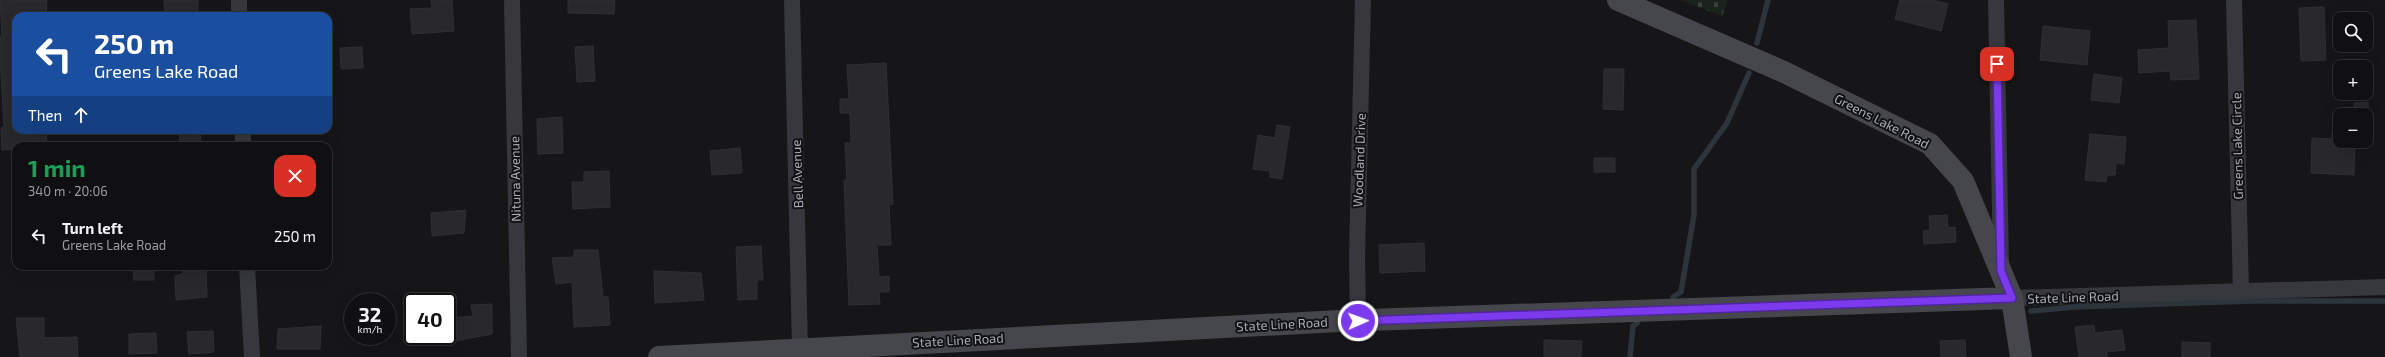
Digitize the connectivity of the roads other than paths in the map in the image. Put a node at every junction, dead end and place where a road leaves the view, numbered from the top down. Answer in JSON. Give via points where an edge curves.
{"nodes":[{"id":1,"x":239,"y":0,"type":"edge"},
{"id":2,"x":512,"y":0,"type":"edge"},
{"id":3,"x":792,"y":0,"type":"edge"},
{"id":4,"x":1363,"y":0,"type":"edge"},
{"id":5,"x":1618,"y":0,"type":"edge"},
{"id":6,"x":1996,"y":0,"type":"edge"},
{"id":7,"x":2234,"y":0,"type":"edge"},
{"id":8,"x":239,"y":12,"type":"edge"},
{"id":9,"x":247,"y":270,"type":"edge"},
{"id":10,"x":2001,"y":271,"type":"junction"},
{"id":11,"x":2385,"y":288,"type":"edge"},
{"id":12,"x":2241,"y":292,"type":"junction"},
{"id":13,"x":2012,"y":298,"type":"junction"},
{"id":14,"x":1358,"y":321,"type":"junction"},
{"id":15,"x":800,"y":349,"type":"junction"},
{"id":16,"x":252,"y":357,"type":"edge"},
{"id":17,"x":520,"y":357,"type":"edge"},
{"id":18,"x":659,"y":357,"type":"edge"},
{"id":19,"x":2021,"y":357,"type":"edge"}],
"edges":[{"from":1,"to":8,"type":"street"},
{"from":2,"to":17,"type":"street","name":"Nituna Avenue"},
{"from":3,"to":15,"type":"street","name":"Bell Avenue"},
{"from":4,"to":14,"type":"street","name":"Woodland Drive","via":[[1357,256]]},
{"from":5,"to":10,"type":"street","name":"Greens Lake Road","via":[[1784,72],[1930,144],[1963,181]]},
{"from":6,"to":10,"type":"street"},
{"from":7,"to":12,"type":"street","name":"Greens Lake Circle"},
{"from":9,"to":16,"type":"street"},
{"from":10,"to":13,"type":"street","name":"Greens Lake Road"},
{"from":11,"to":12,"type":"street","name":"State Line Road"},
{"from":12,"to":13,"type":"street","name":"State Line Road"},
{"from":13,"to":14,"type":"street","name":"State Line Road"},
{"from":13,"to":19,"type":"street","name":"Greens Lake Road"},
{"from":14,"to":15,"type":"street","name":"State Line Road"},
{"from":15,"to":18,"type":"street","name":"State Line Road"}]}
